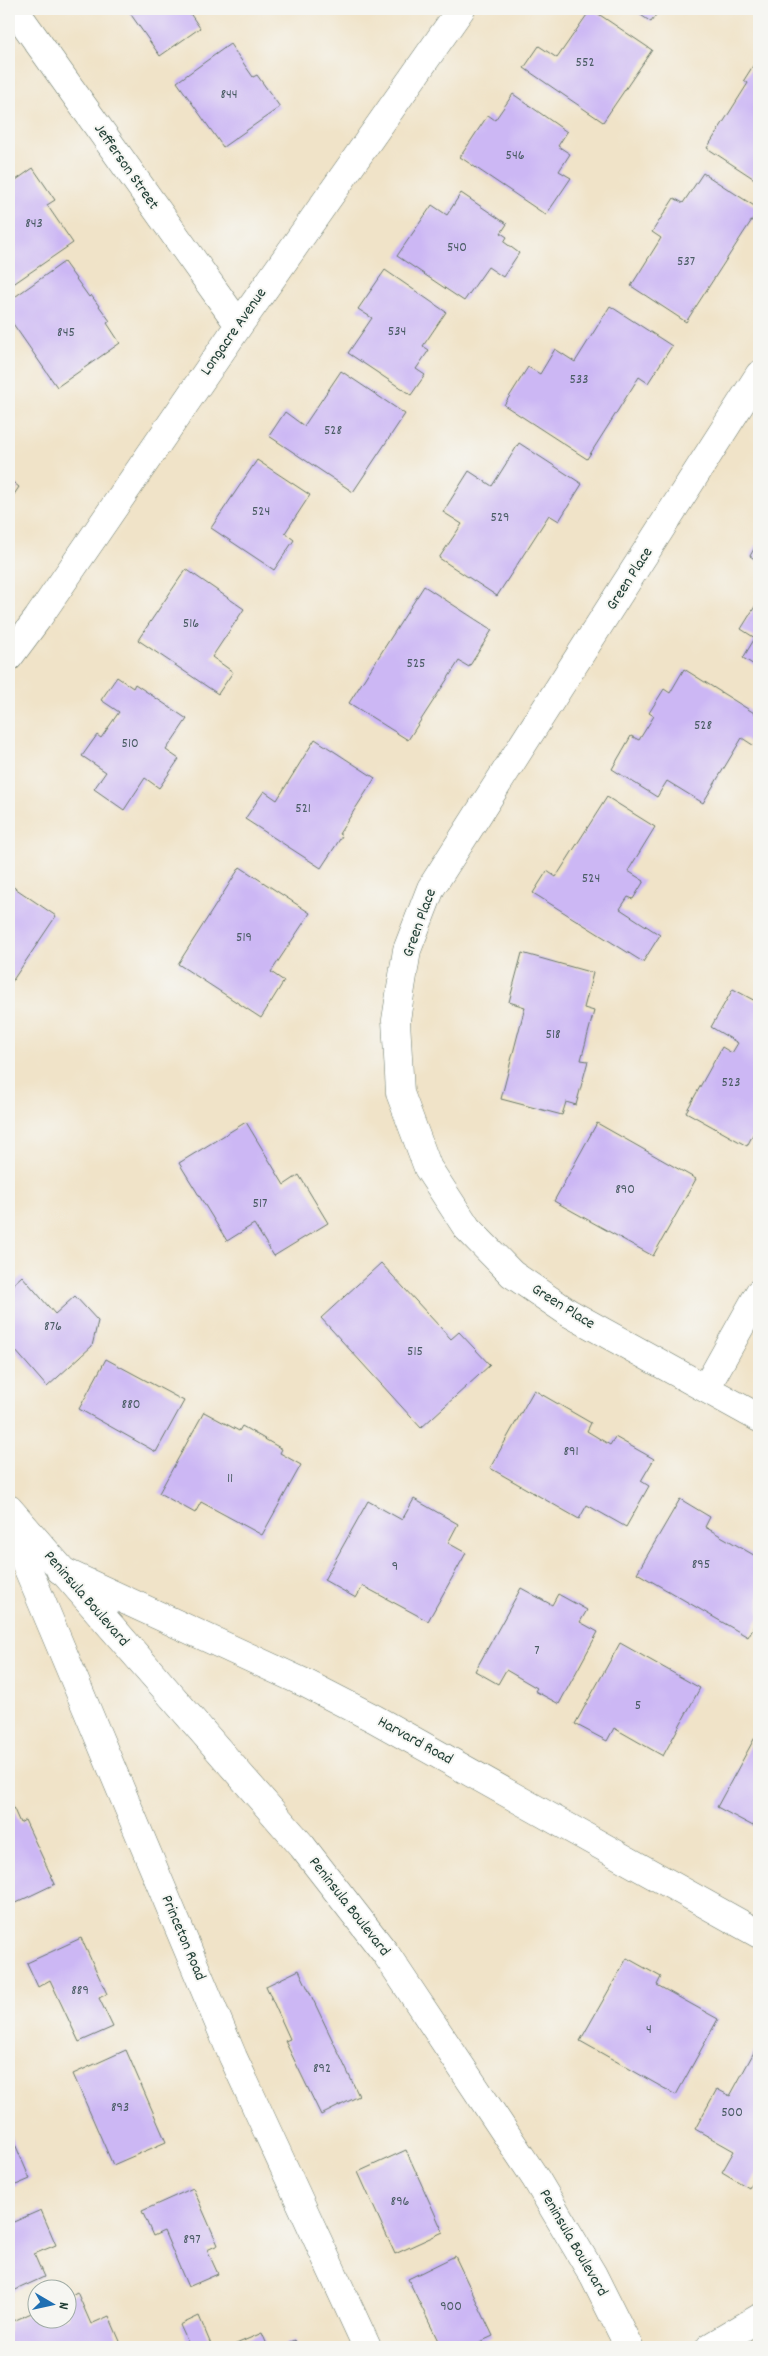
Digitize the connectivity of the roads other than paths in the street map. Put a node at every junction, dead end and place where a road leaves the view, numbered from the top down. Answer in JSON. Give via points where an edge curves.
{"nodes":[{"id":1,"x":14,"y":9,"type":"edge"},
{"id":2,"x":460,"y":9,"type":"edge"},
{"id":3,"x":238,"y":325,"type":"junction"},
{"id":4,"x":759,"y":375,"type":"edge"},
{"id":5,"x":9,"y":656,"type":"edge"},
{"id":6,"x":759,"y":1293,"type":"edge"},
{"id":7,"x":706,"y":1388,"type":"junction"},
{"id":8,"x":759,"y":1418,"type":"edge"},
{"id":9,"x":9,"y":1509,"type":"edge"},
{"id":10,"x":9,"y":1524,"type":"edge"},
{"id":11,"x":59,"y":1569,"type":"junction"},
{"id":12,"x":759,"y":1934,"type":"edge"},
{"id":13,"x":759,"y":2318,"type":"edge"},
{"id":14,"x":367,"y":2347,"type":"edge"},
{"id":15,"x":629,"y":2347,"type":"edge"},
{"id":16,"x":710,"y":2347,"type":"edge"}],
"edges":[{"from":1,"to":3,"type":"street","name":"Jefferson Street"},
{"from":2,"to":3,"type":"street","name":"Longacre Avenue"},
{"from":3,"to":5,"type":"street","name":"Longacre Avenue","via":[[44,610]]},
{"from":4,"to":7,"type":"street","name":"Green Place","via":[[431,888],[407,950],[396,1020],[400,1093],[428,1168],[467,1228],[512,1274],[569,1313]]},
{"from":6,"to":7,"type":"street"},
{"from":7,"to":8,"type":"street","name":"Green Place"},
{"from":9,"to":11,"type":"street","name":"Peninsula Boulevard"},
{"from":10,"to":14,"type":"street","name":"Princeton Road","via":[[233,2057]]},
{"from":11,"to":12,"type":"street","name":"Harvard Road","via":[[375,1719]]},
{"from":11,"to":15,"type":"street","name":"Peninsula Boulevard","via":[[302,1846],[386,1954],[536,2179],[593,2275]]},
{"from":13,"to":16,"type":"street"}]}
